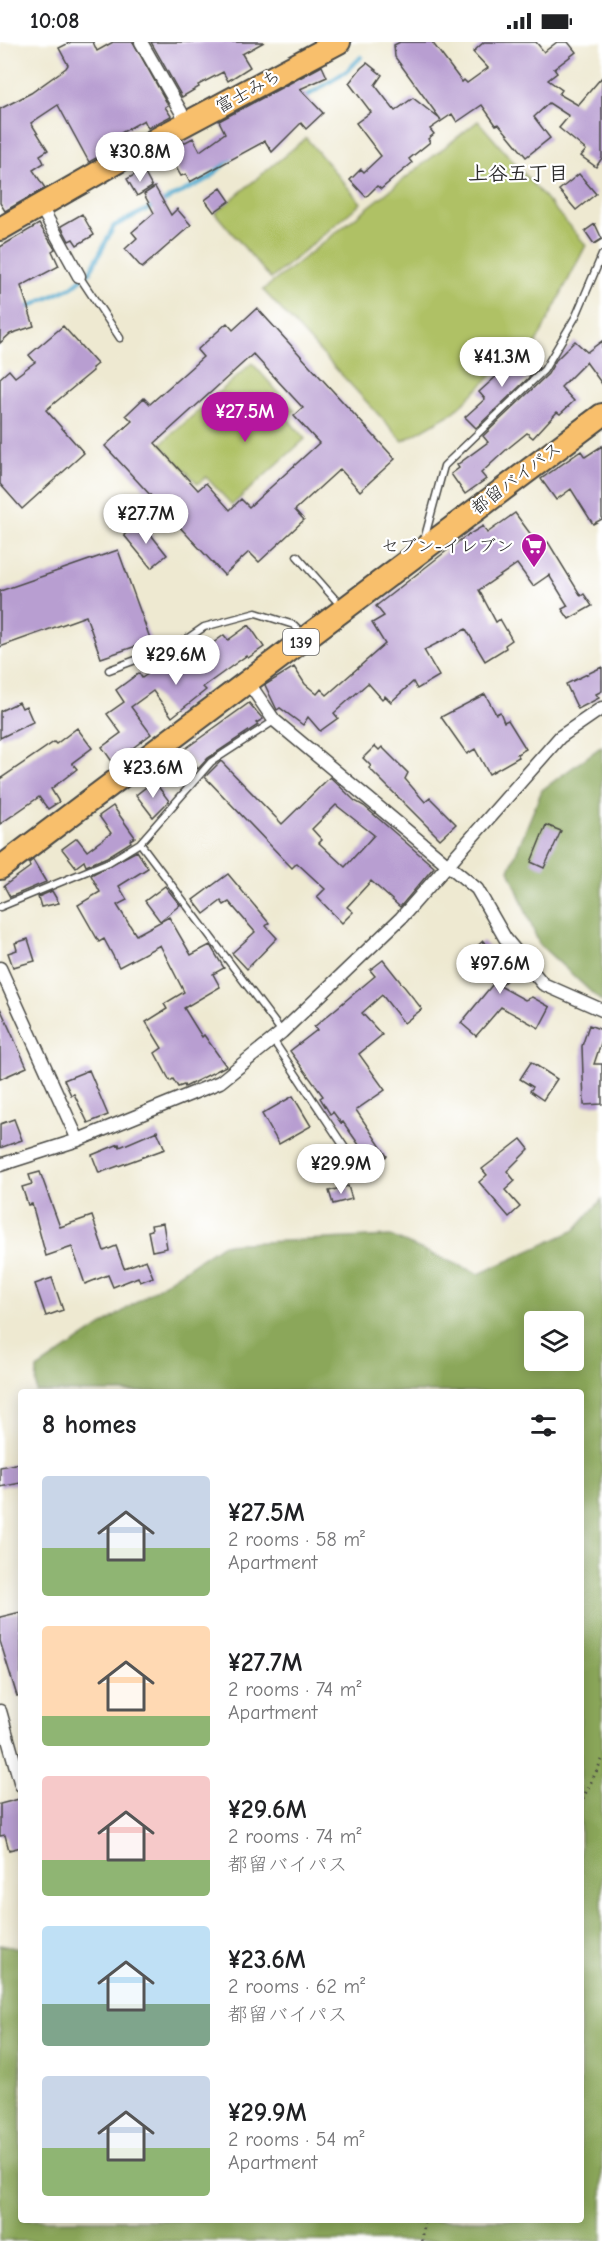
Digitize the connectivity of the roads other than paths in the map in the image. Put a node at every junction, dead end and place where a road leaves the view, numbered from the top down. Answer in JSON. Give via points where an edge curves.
{"nodes":[{"id":1,"x":141,"y":42,"type":"edge"},
{"id":2,"x":339,"y":42,"type":"edge"},
{"id":3,"x":188,"y":124,"type":"junction"},
{"id":4,"x":41,"y":207,"type":"junction"},
{"id":5,"x":4,"y":224,"type":"edge"},
{"id":6,"x":602,"y":255,"type":"edge"},
{"id":7,"x":81,"y":279,"type":"joint"},
{"id":8,"x":120,"y":338,"type":"dead end"},
{"id":9,"x":602,"y":414,"type":"edge"},
{"id":10,"x":422,"y":549,"type":"junction"},
{"id":11,"x":297,"y":556,"type":"dead end"},
{"id":12,"x":344,"y":609,"type":"junction"},
{"id":13,"x":307,"y":637,"type":"junction"},
{"id":14,"x":109,"y":670,"type":"dead end"},
{"id":15,"x":248,"y":682,"type":"junction"},
{"id":16,"x":602,"y":708,"type":"edge"},
{"id":17,"x":274,"y":720,"type":"junction"},
{"id":18,"x":140,"y":843,"type":"junction"},
{"id":19,"x":448,"y":864,"type":"junction"},
{"id":20,"x":0,"y":868,"type":"edge"},
{"id":21,"x":0,"y":907,"type":"edge"},
{"id":22,"x":0,"y":968,"type":"edge"},
{"id":23,"x":602,"y":1010,"type":"edge"},
{"id":24,"x":277,"y":1036,"type":"junction"},
{"id":25,"x":78,"y":1140,"type":"junction"},
{"id":26,"x":0,"y":1165,"type":"edge"},
{"id":27,"x":361,"y":1172,"type":"dead end"},
{"id":28,"x":0,"y":1711,"type":"edge"},
{"id":29,"x":18,"y":1774,"type":"edge"}],
"edges":[{"from":1,"to":3,"type":"street"},
{"from":2,"to":3,"type":"highway","name":"富士みち"},
{"from":3,"to":4,"type":"highway","name":"富士みち"},
{"from":4,"to":5,"type":"highway","name":"富士みち"},
{"from":4,"to":7,"type":"street"},
{"from":6,"to":10,"type":"lane","via":[[576,316],[544,370],[444,466]]},
{"from":7,"to":8,"type":"lane"},
{"from":9,"to":10,"type":"highway","name":"都留バイパス","number":"139"},
{"from":10,"to":12,"type":"highway","name":"都留バイパス","number":"139"},
{"from":11,"to":12,"type":"lane"},
{"from":12,"to":13,"type":"highway","name":"都留バイパス","number":"139"},
{"from":13,"to":14,"type":"lane","via":[[294,625],[256,612],[204,627],[181,643]]},
{"from":13,"to":15,"type":"highway","name":"都留バイパス","number":"139"},
{"from":15,"to":17,"type":"street"},
{"from":15,"to":20,"type":"highway","name":"都留バイパス","number":"139"},
{"from":16,"to":19,"type":"street","via":[[560,737]]},
{"from":17,"to":18,"type":"lane","via":[[211,762]]},
{"from":17,"to":19,"type":"street"},
{"from":18,"to":21,"type":"lane","via":[[109,862]]},
{"from":18,"to":24,"type":"lane"},
{"from":19,"to":23,"type":"street","via":[[477,890],[505,938],[543,984]]},
{"from":19,"to":24,"type":"street","via":[[401,918]]},
{"from":22,"to":25,"type":"street"},
{"from":24,"to":25,"type":"street","via":[[220,1082]]},
{"from":24,"to":27,"type":"lane"},
{"from":25,"to":26,"type":"street"},
{"from":28,"to":29,"type":"street"}]}
